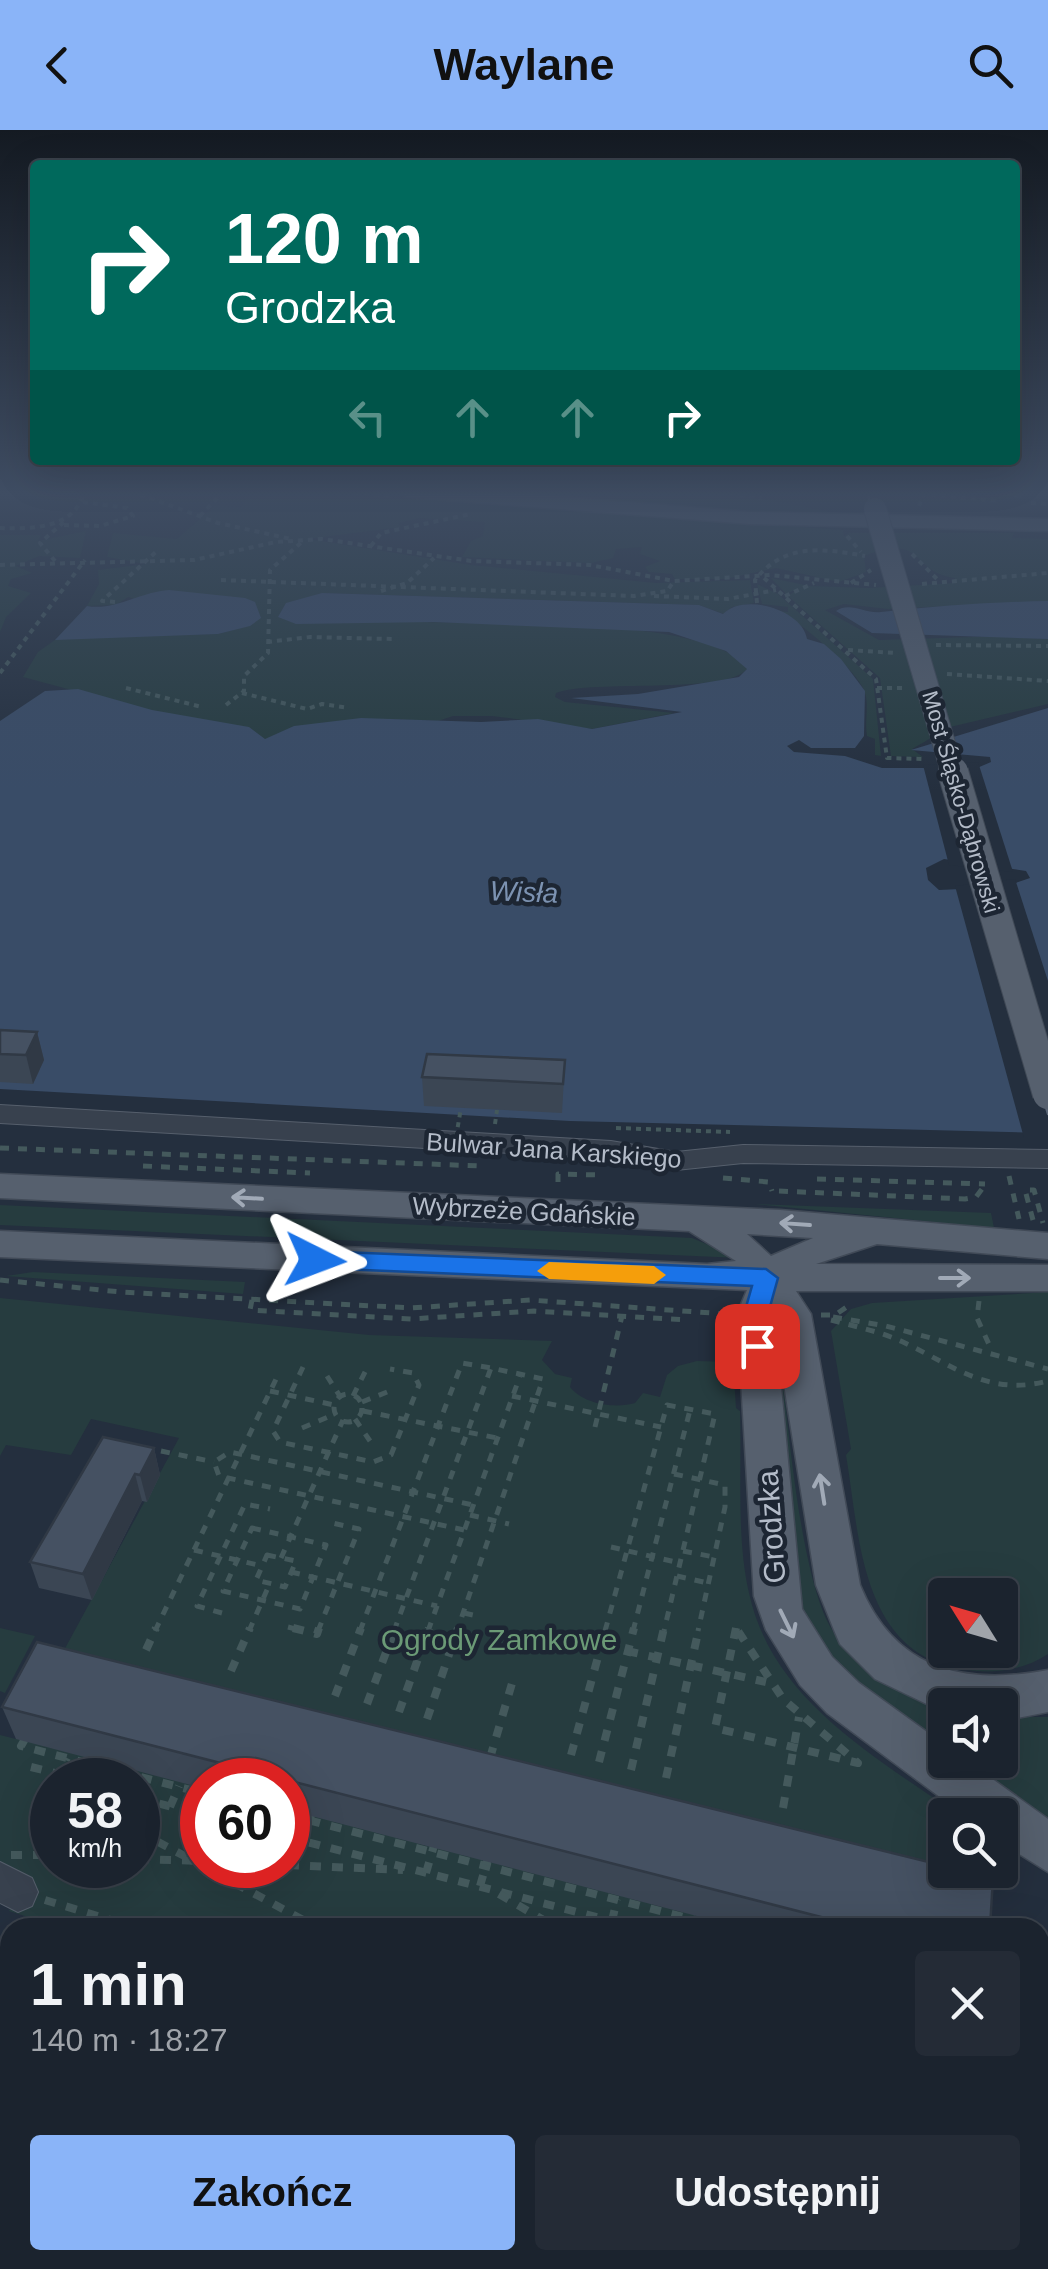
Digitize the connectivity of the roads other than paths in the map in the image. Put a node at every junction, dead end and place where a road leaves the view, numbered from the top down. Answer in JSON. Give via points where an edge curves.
{"nodes":[{"id":1,"x":899,"y":591,"type":"edge"},
{"id":2,"x":1048,"y":1094,"type":"edge"},
{"id":3,"x":0,"y":1114,"type":"edge"},
{"id":4,"x":1048,"y":1159,"type":"edge"},
{"id":5,"x":0,"y":1186,"type":"edge"},
{"id":6,"x":694,"y":1219,"type":"junction"},
{"id":7,"x":1041,"y":1230,"type":"edge"},
{"id":8,"x":892,"y":1231,"type":"junction"},
{"id":9,"x":0,"y":1244,"type":"edge"},
{"id":10,"x":766,"y":1278,"type":"junction"},
{"id":11,"x":862,"y":1278,"type":"junction"},
{"id":12,"x":1048,"y":1278,"type":"edge"},
{"id":13,"x":802,"y":1362,"type":"junction"},
{"id":14,"x":1048,"y":1691,"type":"edge"},
{"id":15,"x":1048,"y":1848,"type":"edge"}],
"edges":[{"from":1,"to":2,"type":"main road","name":"Most Śląsko-Dąbrowski","bridge":true},
{"from":3,"to":4,"type":"street","name":"Bulwar Jana Karskiego","via":[[611,1150],[676,1161],[730,1154]]},
{"from":6,"to":5,"type":"main road","name":"Wybrzeże Gdańskie","one_way":true},
{"from":8,"to":6,"type":"main road","name":"Wybrzeże Gdańskie","one_way":true},
{"from":6,"to":10,"type":"main road","via":[[748,1252]]},
{"from":7,"to":8,"type":"main road","name":"Wybrzeże Gdańskie"},
{"from":8,"to":10,"type":"main road","via":[[806,1253]]},
{"from":9,"to":10,"type":"main road"},
{"from":10,"to":11,"type":"main road"},
{"from":10,"to":13,"type":"main road","via":[[792,1314]]},
{"from":10,"to":15,"type":"main road","name":"Grodzka","one_way":true,"via":[[756,1314],[757,1346],[782,1616],[816,1671],[843,1698]]},
{"from":11,"to":12,"type":"main road","one_way":true},
{"from":11,"to":13,"type":"main road","via":[[819,1308]]},
{"from":14,"to":13,"type":"main road","one_way":true,"via":[[1001,1700],[939,1690],[891,1665],[856,1630],[838,1585]]}]}
